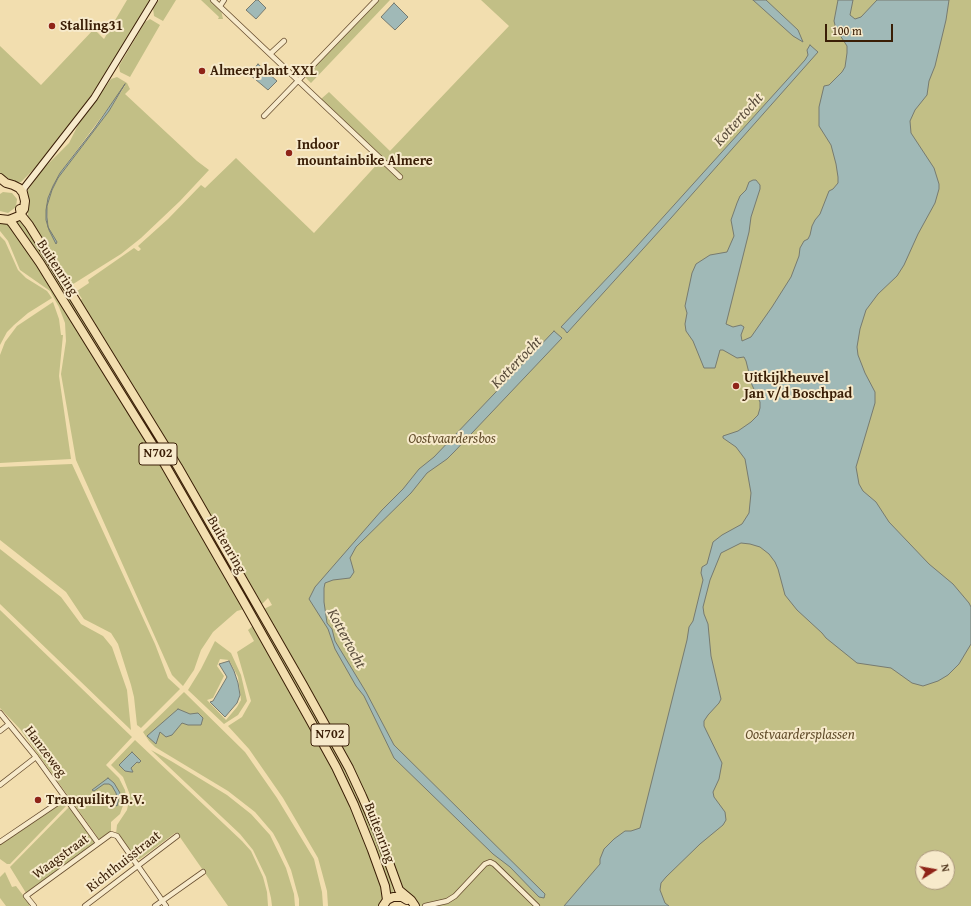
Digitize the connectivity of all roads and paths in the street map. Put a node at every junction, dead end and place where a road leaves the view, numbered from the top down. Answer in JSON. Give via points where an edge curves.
{"nodes":[{"id":1,"x":154,"y":0,"type":"edge"},
{"id":2,"x":213,"y":0,"type":"edge"},
{"id":3,"x":224,"y":0,"type":"edge"},
{"id":4,"x":376,"y":0,"type":"edge"},
{"id":5,"x":220,"y":6,"type":"junction"},
{"id":6,"x":284,"y":41,"type":"dead end"},
{"id":7,"x":270,"y":54,"type":"junction"},
{"id":8,"x":298,"y":80,"type":"junction"},
{"id":9,"x":264,"y":116,"type":"dead end"},
{"id":10,"x":400,"y":177,"type":"dead end"},
{"id":11,"x":8,"y":186,"type":"edge"},
{"id":12,"x":21,"y":212,"type":"junction"},
{"id":13,"x":0,"y":216,"type":"edge"},
{"id":14,"x":2,"y":220,"type":"edge"},
{"id":15,"x":0,"y":713,"type":"edge"},
{"id":16,"x":9,"y":724,"type":"junction"},
{"id":17,"x":0,"y":731,"type":"edge"},
{"id":18,"x":36,"y":757,"type":"junction"},
{"id":19,"x":0,"y":785,"type":"edge"},
{"id":20,"x":65,"y":798,"type":"junction"},
{"id":21,"x":177,"y":836,"type":"dead end"},
{"id":22,"x":0,"y":842,"type":"edge"},
{"id":23,"x":98,"y":843,"type":"junction"},
{"id":24,"x":138,"y":866,"type":"junction"},
{"id":25,"x":203,"y":872,"type":"dead end"},
{"id":26,"x":162,"y":901,"type":"junction"},
{"id":27,"x":409,"y":902,"type":"edge"},
{"id":28,"x":385,"y":903,"type":"edge"},
{"id":29,"x":427,"y":905,"type":"edge"},
{"id":30,"x":34,"y":906,"type":"edge"},
{"id":31,"x":85,"y":906,"type":"edge"},
{"id":32,"x":155,"y":906,"type":"edge"},
{"id":33,"x":166,"y":906,"type":"edge"},
{"id":34,"x":537,"y":906,"type":"edge"}],
"edges":[{"from":1,"to":11,"type":"street","via":[[94,98],[38,171],[24,188]]},
{"from":2,"to":5,"type":"street"},
{"from":3,"to":5,"type":"street"},
{"from":4,"to":8,"type":"street"},
{"from":5,"to":7,"type":"street"},
{"from":6,"to":7,"type":"street"},
{"from":7,"to":8,"type":"street"},
{"from":8,"to":9,"type":"street"},
{"from":8,"to":10,"type":"street"},
{"from":11,"to":12,"type":"highway","number":"N702","via":[[25,204]]},
{"from":12,"to":13,"type":"highway","via":[[11,217]]},
{"from":12,"to":14,"type":"highway","number":"N702","via":[[14,219]]},
{"from":12,"to":27,"type":"highway","name":"Buitenring","number":"N702","via":[[178,466],[303,685],[359,789],[390,865],[397,892]]},
{"from":14,"to":28,"type":"highway","name":"Buitenring","number":"N702","via":[[12,223],[40,263],[164,463],[245,604],[336,767],[354,805],[385,886]]},
{"from":15,"to":16,"type":"street","name":"Hanzeweg"},
{"from":16,"to":17,"type":"street"},
{"from":16,"to":18,"type":"street","name":"Hanzeweg"},
{"from":18,"to":19,"type":"street"},
{"from":18,"to":20,"type":"street","name":"Hanzeweg"},
{"from":20,"to":22,"type":"street"},
{"from":20,"to":23,"type":"street","name":"Hanzeweg"},
{"from":21,"to":24,"type":"street","name":"Richthuisstraat"},
{"from":23,"to":24,"type":"street","name":"Waagstraat","via":[[111,834],[117,836]]},
{"from":23,"to":30,"type":"street","name":"Waagstraat","via":[[26,896]]},
{"from":24,"to":26,"type":"street"},
{"from":24,"to":31,"type":"street","name":"Richthuisstraat"},
{"from":25,"to":26,"type":"street"},
{"from":26,"to":32,"type":"street"},
{"from":26,"to":33,"type":"street"},
{"from":27,"to":28,"type":"highway","number":"N702","via":[[393,897]]},
{"from":27,"to":29,"type":"street"},
{"from":29,"to":34,"type":"street","via":[[447,901],[455,896],[490,862]]}]}
